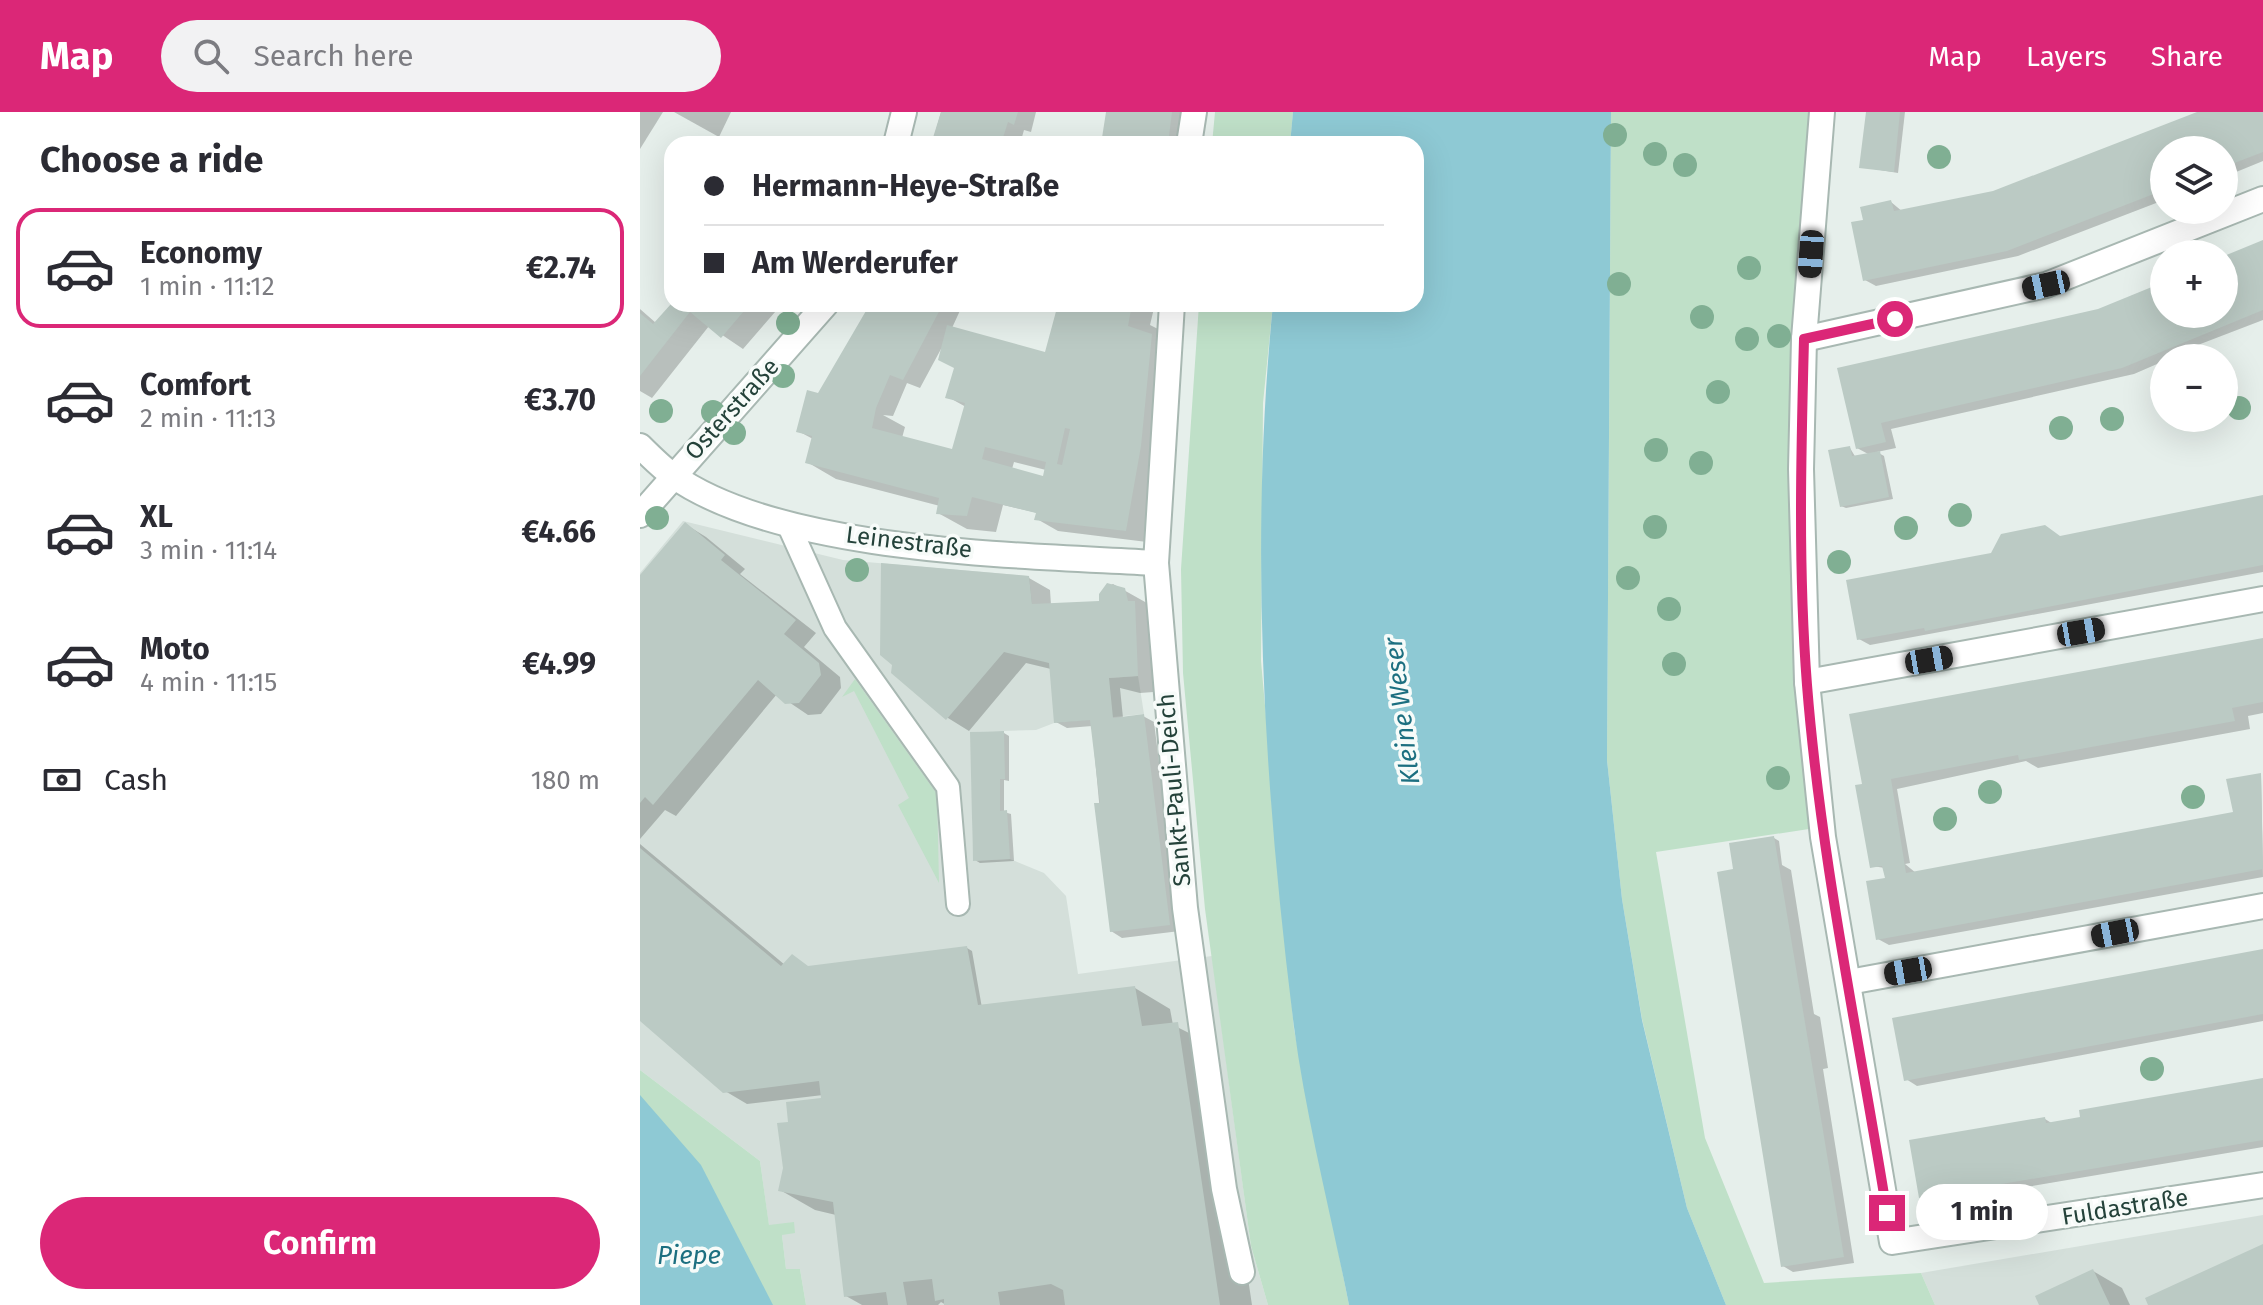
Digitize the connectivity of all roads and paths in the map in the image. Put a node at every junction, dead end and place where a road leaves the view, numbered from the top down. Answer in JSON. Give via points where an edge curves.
{"nodes":[{"id":1,"x":904,"y":112,"type":"edge"},
{"id":2,"x":1194,"y":112,"type":"edge"},
{"id":3,"x":1822,"y":112,"type":"edge"},
{"id":4,"x":898,"y":136,"type":"edge"},
{"id":5,"x":1190,"y":136,"type":"edge"},
{"id":6,"x":2263,"y":199,"type":"edge"},
{"id":7,"x":819,"y":312,"type":"edge"},
{"id":8,"x":1172,"y":312,"type":"edge"},
{"id":9,"x":1804,"y":339,"type":"junction"},
{"id":10,"x":640,"y":446,"type":"edge"},
{"id":11,"x":673,"y":476,"type":"junction"},
{"id":12,"x":640,"y":515,"type":"edge"},
{"id":13,"x":789,"y":526,"type":"junction"},
{"id":14,"x":1156,"y":563,"type":"junction"},
{"id":15,"x":2263,"y":599,"type":"edge"},
{"id":16,"x":1807,"y":682,"type":"junction"},
{"id":17,"x":958,"y":904,"type":"dead end"},
{"id":18,"x":2263,"y":906,"type":"edge"},
{"id":19,"x":1849,"y":982,"type":"junction"},
{"id":20,"x":2263,"y":1185,"type":"edge"},
{"id":21,"x":1242,"y":1272,"type":"dead end"}],
"edges":[{"from":1,"to":4,"type":"street"},
{"from":2,"to":5,"type":"street"},
{"from":3,"to":9,"type":"street"},
{"from":6,"to":9,"type":"street","via":[[2046,285]]},
{"from":7,"to":11,"type":"street","name":"Osterstraße"},
{"from":8,"to":14,"type":"street","name":"Sankt-Pauli-Deich"},
{"from":9,"to":16,"type":"street","via":[[1801,469]]},
{"from":10,"to":11,"type":"street","name":"Leinestraße"},
{"from":11,"to":12,"type":"street","name":"Osterstraße"},
{"from":11,"to":13,"type":"street","name":"Leinestraße","via":[[732,506]]},
{"from":13,"to":14,"type":"street","name":"Leinestraße","via":[[938,547]]},
{"from":13,"to":17,"type":"lane","via":[[835,628],[948,787]]},
{"from":14,"to":21,"type":"street","name":"Sankt-Pauli-Deich","via":[[1185,908],[1224,1189]]},
{"from":15,"to":16,"type":"street"},
{"from":16,"to":19,"type":"street","via":[[1823,837]]},
{"from":18,"to":19,"type":"street"},
{"from":19,"to":20,"type":"street","name":"Fuldastraße","via":[[1892,1242]]}]}
